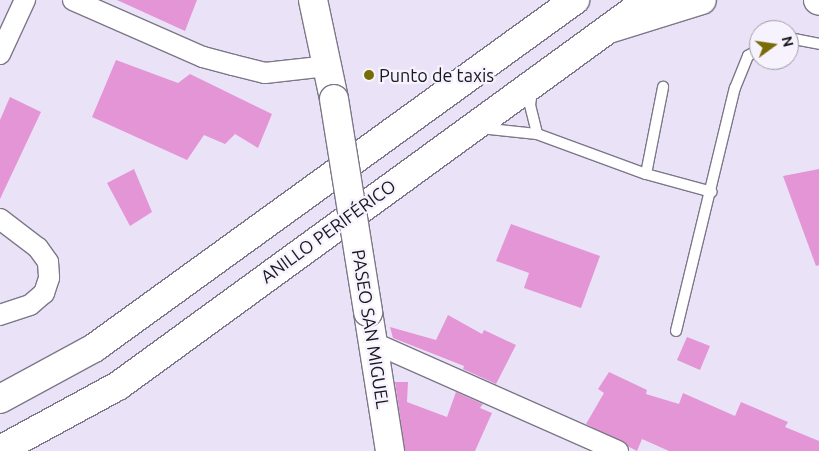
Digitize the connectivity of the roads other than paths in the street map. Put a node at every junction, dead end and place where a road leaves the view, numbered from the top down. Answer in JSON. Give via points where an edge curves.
{"nodes":[{"id":1,"x":25,"y":0,"type":"edge"},
{"id":2,"x":73,"y":0,"type":"edge"},
{"id":3,"x":313,"y":0,"type":"edge"},
{"id":4,"x":575,"y":0,"type":"edge"},
{"id":5,"x":648,"y":0,"type":"edge"},
{"id":6,"x":702,"y":0,"type":"edge"},
{"id":7,"x":606,"y":30,"type":"junction"},
{"id":8,"x":799,"y":40,"type":"edge"},
{"id":9,"x":819,"y":44,"type":"edge"},
{"id":10,"x":0,"y":54,"type":"edge"},
{"id":11,"x":749,"y":55,"type":"edge"},
{"id":12,"x":327,"y":66,"type":"junction"},
{"id":13,"x":533,"y":82,"type":"junction"},
{"id":14,"x":662,"y":87,"type":"dead end"},
{"id":15,"x":471,"y":127,"type":"junction"},
{"id":16,"x":537,"y":134,"type":"junction"},
{"id":17,"x":646,"y":174,"type":"junction"},
{"id":18,"x":712,"y":192,"type":"junction"},
{"id":19,"x":0,"y":219,"type":"edge"},
{"id":20,"x":0,"y":315,"type":"edge"},
{"id":21,"x":676,"y":331,"type":"dead end"},
{"id":22,"x":374,"y":343,"type":"junction"},
{"id":23,"x":0,"y":399,"type":"edge"},
{"id":24,"x":0,"y":450,"type":"edge"},
{"id":25,"x":390,"y":451,"type":"edge"},
{"id":26,"x":618,"y":451,"type":"edge"}],
"edges":[{"from":1,"to":10,"type":"street"},
{"from":2,"to":12,"type":"street","via":[[203,57],[232,65],[266,73]]},
{"from":3,"to":12,"type":"main road","name":"PASEO SAN MIGUEL"},
{"from":4,"to":23,"type":"main road","via":[[94,348]]},
{"from":5,"to":7,"type":"main road","name":"ANILLO PERIFÉRICO"},
{"from":6,"to":7,"type":"main road"},
{"from":7,"to":13,"type":"main road","name":"ANILLO PERIFÉRICO"},
{"from":8,"to":9,"type":"lane"},
{"from":11,"to":18,"type":"lane","via":[[734,88]]},
{"from":12,"to":22,"type":"main road","name":"PASEO SAN MIGUEL","bridge":true},
{"from":13,"to":15,"type":"main road","name":"ANILLO PERIFÉRICO"},
{"from":13,"to":16,"type":"lane","via":[[530,105]]},
{"from":14,"to":17,"type":"lane"},
{"from":15,"to":16,"type":"lane"},
{"from":15,"to":24,"type":"main road","name":"ANILLO PERIFÉRICO","via":[[118,386]]},
{"from":16,"to":17,"type":"lane"},
{"from":17,"to":18,"type":"lane"},
{"from":18,"to":21,"type":"lane"},
{"from":19,"to":20,"type":"street","via":[[38,248],[48,262],[49,278],[44,293],[30,305]]},
{"from":22,"to":25,"type":"main road","name":"PASEO SAN MIGUEL"},
{"from":22,"to":26,"type":"street"}]}
